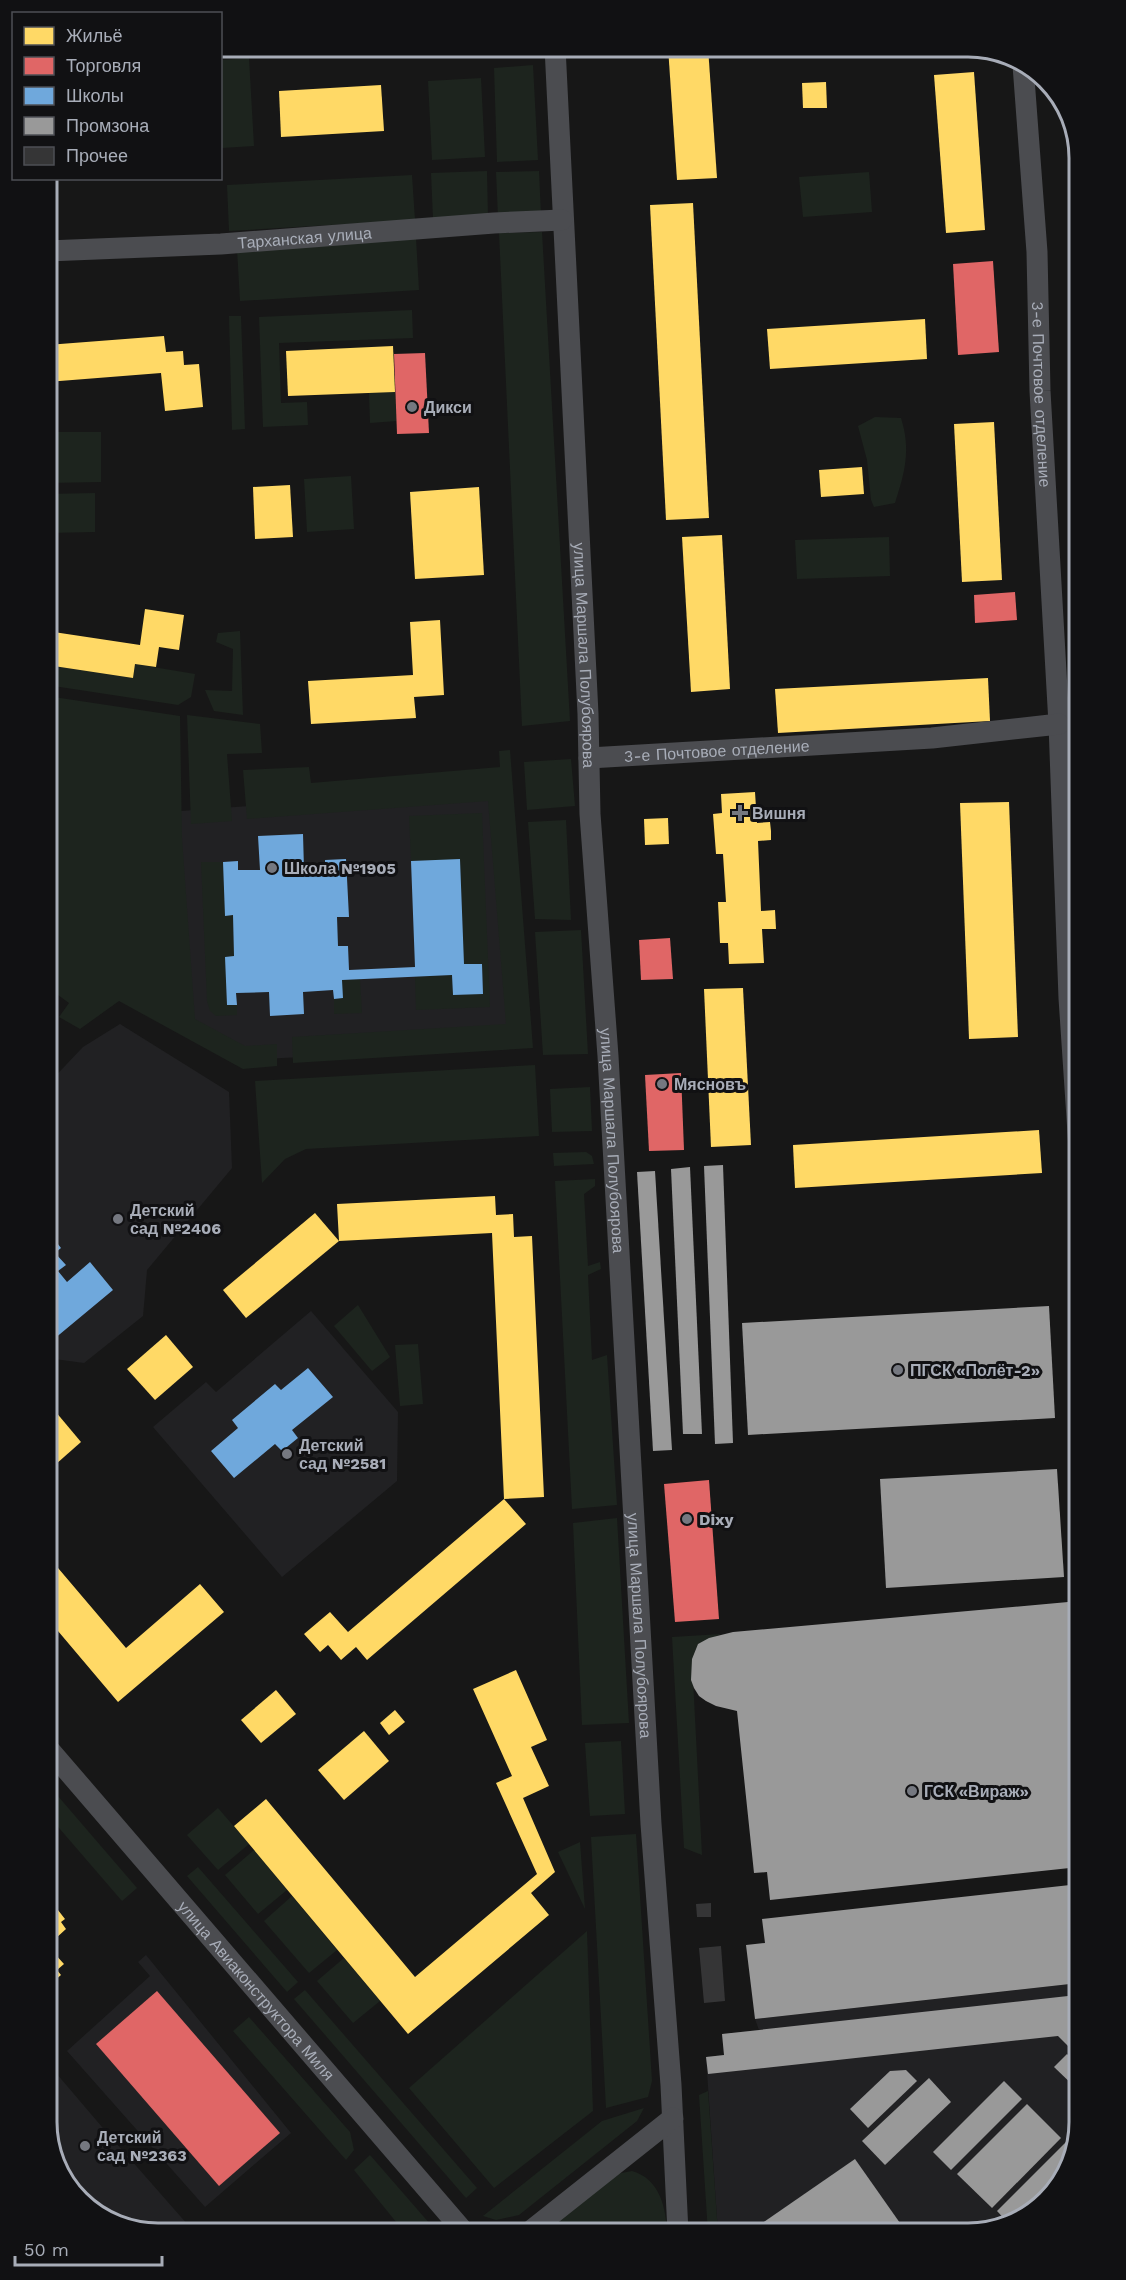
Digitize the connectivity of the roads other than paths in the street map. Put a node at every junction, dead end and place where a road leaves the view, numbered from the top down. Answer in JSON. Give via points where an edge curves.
{"nodes":[{"id":1,"x":555,"y":57,"type":"edge"},
{"id":2,"x":1024,"y":75,"type":"edge"},
{"id":3,"x":562,"y":220,"type":"junction"},
{"id":4,"x":57,"y":251,"type":"edge"},
{"id":5,"x":1059,"y":724,"type":"junction"},
{"id":6,"x":589,"y":758,"type":"junction"},
{"id":7,"x":1069,"y":998,"type":"edge"},
{"id":8,"x":57,"y":1760,"type":"edge"},
{"id":9,"x":673,"y":2118,"type":"junction"},
{"id":10,"x":456,"y":2223,"type":"edge"},
{"id":11,"x":541,"y":2223,"type":"edge"},
{"id":12,"x":678,"y":2223,"type":"edge"}],
"edges":[{"from":1,"to":3,"type":"street","name":"улица Маршала Полубоярова"},
{"from":2,"to":5,"type":"street","name":"3-е Почтовое отделение","via":[[1037,252],[1040,391]]},
{"from":3,"to":4,"type":"street","name":"Тарханская улица","via":[[221,244]]},
{"from":3,"to":6,"type":"street","name":"улица Маршала Полубоярова"},
{"from":5,"to":6,"type":"street","name":"3-е Почтовое отделение","via":[[932,738]]},
{"from":5,"to":7,"type":"street","name":"3-е Почтовое отделение"},
{"from":6,"to":9,"type":"street","name":"улица Маршала Полубоярова","via":[[651,1824]]},
{"from":8,"to":10,"type":"street","name":"улица Авиаконструктора Миля"},
{"from":9,"to":11,"type":"street"},
{"from":9,"to":12,"type":"street","name":"улица Маршала Полубоярова"}]}
